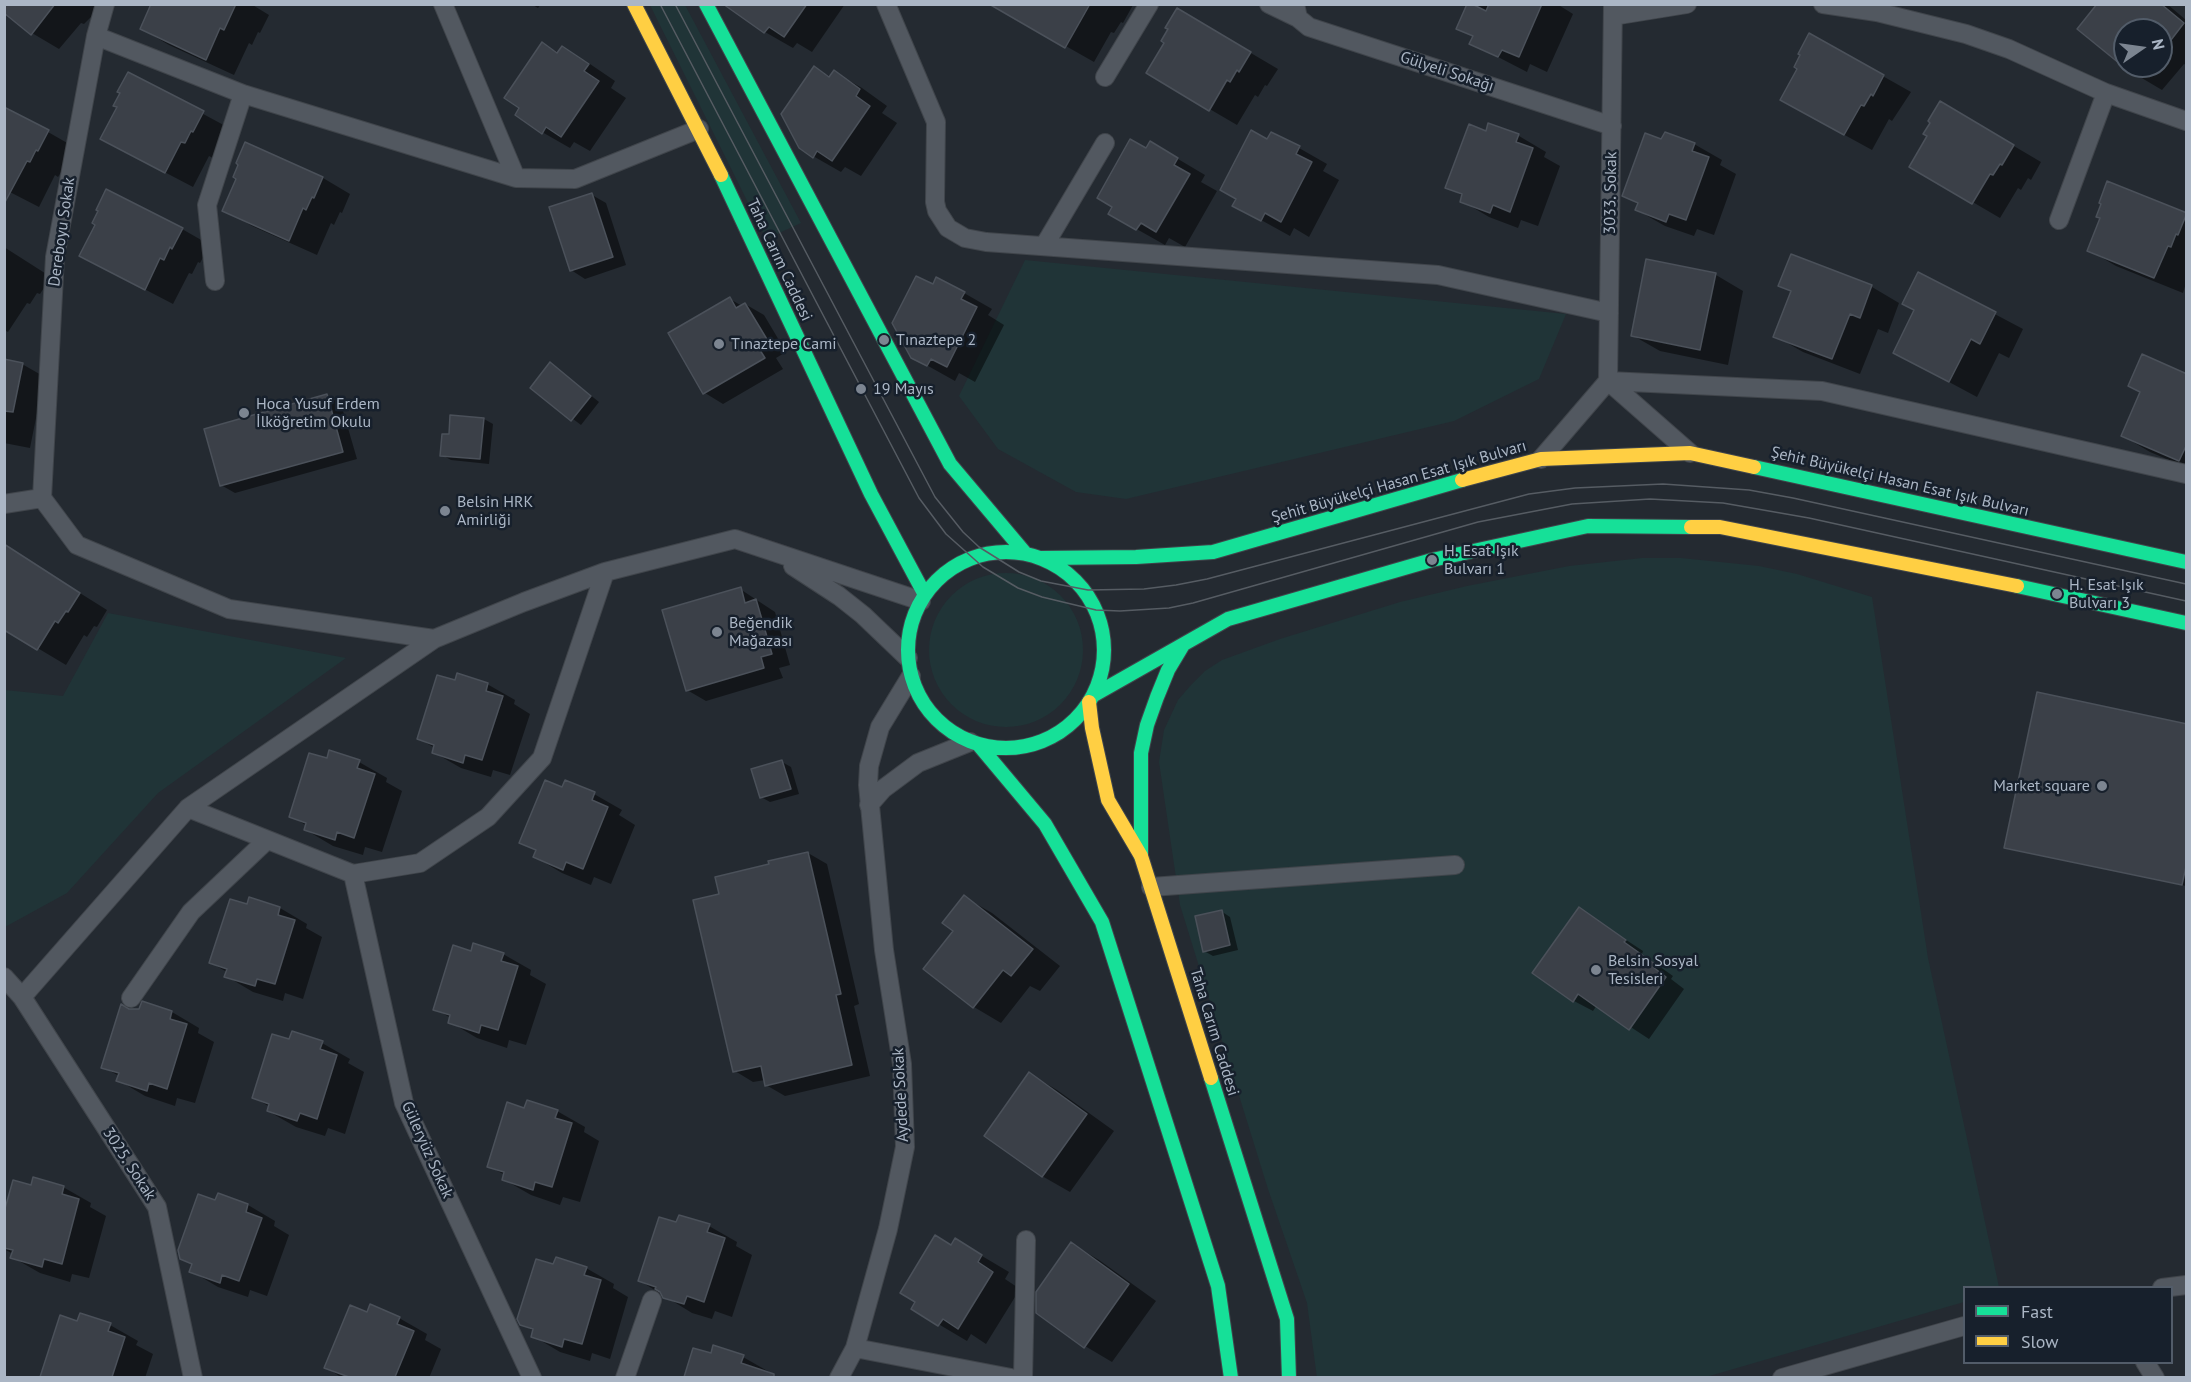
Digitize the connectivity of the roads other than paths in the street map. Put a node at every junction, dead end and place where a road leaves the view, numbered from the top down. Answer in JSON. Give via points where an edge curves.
{"nodes":[{"id":1,"x":105,"y":4,"type":"edge"},
{"id":2,"x":443,"y":4,"type":"edge"},
{"id":3,"x":634,"y":4,"type":"edge"},
{"id":4,"x":706,"y":4,"type":"edge"},
{"id":5,"x":886,"y":4,"type":"edge"},
{"id":6,"x":1149,"y":4,"type":"edge"},
{"id":7,"x":1269,"y":4,"type":"edge"},
{"id":8,"x":1687,"y":4,"type":"edge"},
{"id":9,"x":1823,"y":4,"type":"edge"},
{"id":10,"x":1879,"y":8,"type":"edge"},
{"id":11,"x":1613,"y":10,"type":"edge"},
{"id":12,"x":1296,"y":11,"type":"edge"},
{"id":13,"x":96,"y":36,"type":"junction"},
{"id":14,"x":1105,"y":77,"type":"dead end"},
{"id":15,"x":2106,"y":93,"type":"junction"},
{"id":16,"x":243,"y":94,"type":"junction"},
{"id":17,"x":2187,"y":121,"type":"edge"},
{"id":18,"x":1612,"y":126,"type":"junction"},
{"id":19,"x":699,"y":129,"type":"junction"},
{"id":20,"x":1105,"y":143,"type":"dead end"},
{"id":21,"x":516,"y":178,"type":"junction"},
{"id":22,"x":2059,"y":220,"type":"dead end"},
{"id":23,"x":1044,"y":246,"type":"junction"},
{"id":24,"x":215,"y":281,"type":"dead end"},
{"id":25,"x":1609,"y":313,"type":"junction"},
{"id":26,"x":1608,"y":381,"type":"junction"},
{"id":27,"x":1690,"y":453,"type":"junction"},
{"id":28,"x":1541,"y":459,"type":"junction"},
{"id":29,"x":2187,"y":474,"type":"edge"},
{"id":30,"x":42,"y":498,"type":"junction"},
{"id":31,"x":4,"y":504,"type":"edge"},
{"id":32,"x":735,"y":539,"type":"junction"},
{"id":33,"x":1025,"y":553,"type":"junction"},
{"id":34,"x":1042,"y":558,"type":"junction"},
{"id":35,"x":2187,"y":562,"type":"edge"},
{"id":36,"x":605,"y":572,"type":"junction"},
{"id":37,"x":923,"y":598,"type":"junction"},
{"id":38,"x":2187,"y":623,"type":"edge"},
{"id":39,"x":434,"y":639,"type":"junction"},
{"id":40,"x":1183,"y":645,"type":"junction"},
{"id":41,"x":910,"y":667,"type":"junction"},
{"id":42,"x":1092,"y":699,"type":"junction"},
{"id":43,"x":974,"y":743,"type":"junction"},
{"id":44,"x":869,"y":805,"type":"junction"},
{"id":45,"x":188,"y":808,"type":"junction"},
{"id":46,"x":267,"y":840,"type":"junction"},
{"id":47,"x":1141,"y":856,"type":"junction"},
{"id":48,"x":1455,"y":865,"type":"dead end"},
{"id":49,"x":353,"y":874,"type":"junction"},
{"id":50,"x":1151,"y":887,"type":"junction"},
{"id":51,"x":4,"y":977,"type":"edge"},
{"id":52,"x":22,"y":997,"type":"junction"},
{"id":53,"x":131,"y":998,"type":"dead end"},
{"id":54,"x":1026,"y":1240,"type":"dead end"},
{"id":55,"x":652,"y":1300,"type":"dead end"},
{"id":56,"x":1963,"y":1327,"type":"edge"},
{"id":57,"x":855,"y":1348,"type":"junction"},
{"id":58,"x":2146,"y":1364,"type":"edge"},
{"id":59,"x":193,"y":1377,"type":"edge"},
{"id":60,"x":532,"y":1377,"type":"edge"},
{"id":61,"x":625,"y":1377,"type":"edge"},
{"id":62,"x":839,"y":1377,"type":"edge"},
{"id":63,"x":1011,"y":1377,"type":"edge"},
{"id":64,"x":1023,"y":1377,"type":"edge"},
{"id":65,"x":1231,"y":1377,"type":"edge"},
{"id":66,"x":1289,"y":1377,"type":"edge"},
{"id":67,"x":1782,"y":1377,"type":"edge"},
{"id":68,"x":2155,"y":1377,"type":"edge"}],
"edges":[{"from":1,"to":13,"type":"street","name":"Dereboyu Sokak"},
{"from":2,"to":21,"type":"street"},
{"from":3,"to":19,"type":"main road","name":"Taha Carım Caddesi"},
{"from":4,"to":33,"type":"main road","via":[[950,464]]},
{"from":5,"to":23,"type":"street","via":[[936,122],[935,202],[941,220],[956,233],[975,241]]},
{"from":6,"to":14,"type":"street"},
{"from":7,"to":12,"type":"street","name":"Gülyeli Sokağı"},
{"from":8,"to":11,"type":"street"},
{"from":9,"to":10,"type":"street"},
{"from":10,"to":15,"type":"street","via":[[2009,49]]},
{"from":11,"to":18,"type":"street","name":"3033. Sokak"},
{"from":12,"to":18,"type":"street","name":"Gülyeli Sokağı","via":[[1309,27]]},
{"from":13,"to":16,"type":"street"},
{"from":13,"to":30,"type":"street","name":"Dereboyu Sokak","via":[[56,257]]},
{"from":15,"to":17,"type":"street"},
{"from":15,"to":22,"type":"street"},
{"from":16,"to":21,"type":"street"},
{"from":16,"to":24,"type":"street","via":[[207,205]]},
{"from":18,"to":25,"type":"street","name":"3033. Sokak"},
{"from":19,"to":21,"type":"street","via":[[575,179]]},
{"from":19,"to":37,"type":"main road","name":"Taha Carım Caddesi"},
{"from":20,"to":23,"type":"street"},
{"from":23,"to":25,"type":"street","via":[[1438,275]]},
{"from":25,"to":26,"type":"street","name":"3033. Sokak"},
{"from":26,"to":27,"type":"street"},
{"from":26,"to":28,"type":"street"},
{"from":26,"to":29,"type":"street","via":[[1822,391]]},
{"from":27,"to":28,"type":"main road","name":"Şehit Büyükelçi Hasan Esat Işık Bulvarı"},
{"from":27,"to":35,"type":"main road","name":"Şehit Büyükelçi Hasan Esat Işık Bulvarı"},
{"from":28,"to":34,"type":"main road","name":"Şehit Büyükelçi Hasan Esat Işık Bulvarı","via":[[1413,492],[1212,552]]},
{"from":30,"to":31,"type":"street"},
{"from":30,"to":39,"type":"street","via":[[77,546],[229,609]]},
{"from":32,"to":36,"type":"street"},
{"from":32,"to":37,"type":"street"},
{"from":32,"to":41,"type":"street","via":[[806,574],[839,596],[886,636]]},
{"from":33,"to":34,"type":"main road"},
{"from":33,"to":37,"type":"main road","via":[[1007,551],[971,558],[940,577]]},
{"from":34,"to":42,"type":"main road","via":[[1059,567],[1085,591],[1100,621],[1104,660]]},
{"from":36,"to":39,"type":"street"},
{"from":36,"to":49,"type":"street","via":[[542,758],[488,817],[420,863]]},
{"from":37,"to":41,"type":"main road","via":[[908,640]]},
{"from":38,"to":40,"type":"main road","via":[[1720,527],[1588,526],[1432,560],[1228,619]]},
{"from":39,"to":45,"type":"street"},
{"from":40,"to":42,"type":"main road"},
{"from":40,"to":47,"type":"main road","via":[[1157,697],[1141,753]]},
{"from":41,"to":43,"type":"main road","via":[[927,709],[939,723]]},
{"from":41,"to":44,"type":"street","name":"Aydede Sokak","via":[[874,746],[869,766]]},
{"from":42,"to":43,"type":"main road","via":[[1072,724],[1041,743],[1005,749]]},
{"from":42,"to":47,"type":"main road","name":"Taha Carım Caddesi","via":[[1092,728],[1108,800]]},
{"from":43,"to":44,"type":"street","via":[[918,763],[883,789]]},
{"from":43,"to":65,"type":"main road","via":[[1045,824],[1102,922],[1218,1286]]},
{"from":44,"to":57,"type":"street","name":"Aydede Sokak","via":[[884,950],[902,1064],[905,1147],[888,1228]]},
{"from":45,"to":46,"type":"street"},
{"from":45,"to":52,"type":"street"},
{"from":46,"to":49,"type":"street"},
{"from":46,"to":53,"type":"street","via":[[190,912]]},
{"from":47,"to":50,"type":"main road","name":"Taha Carım Caddesi"},
{"from":48,"to":50,"type":"street"},
{"from":49,"to":60,"type":"street","name":"Güleryüz Sokak","via":[[404,1103]]},
{"from":50,"to":66,"type":"main road","name":"Taha Carım Caddesi","via":[[1287,1318]]},
{"from":51,"to":52,"type":"street","name":"3025. Sokak"},
{"from":52,"to":59,"type":"street","name":"3025. Sokak","via":[[157,1207]]},
{"from":54,"to":64,"type":"street"},
{"from":55,"to":61,"type":"street"},
{"from":56,"to":67,"type":"street"},
{"from":57,"to":62,"type":"street","name":"Aydede Sokak"},
{"from":57,"to":63,"type":"street"},
{"from":58,"to":68,"type":"street"}]}
